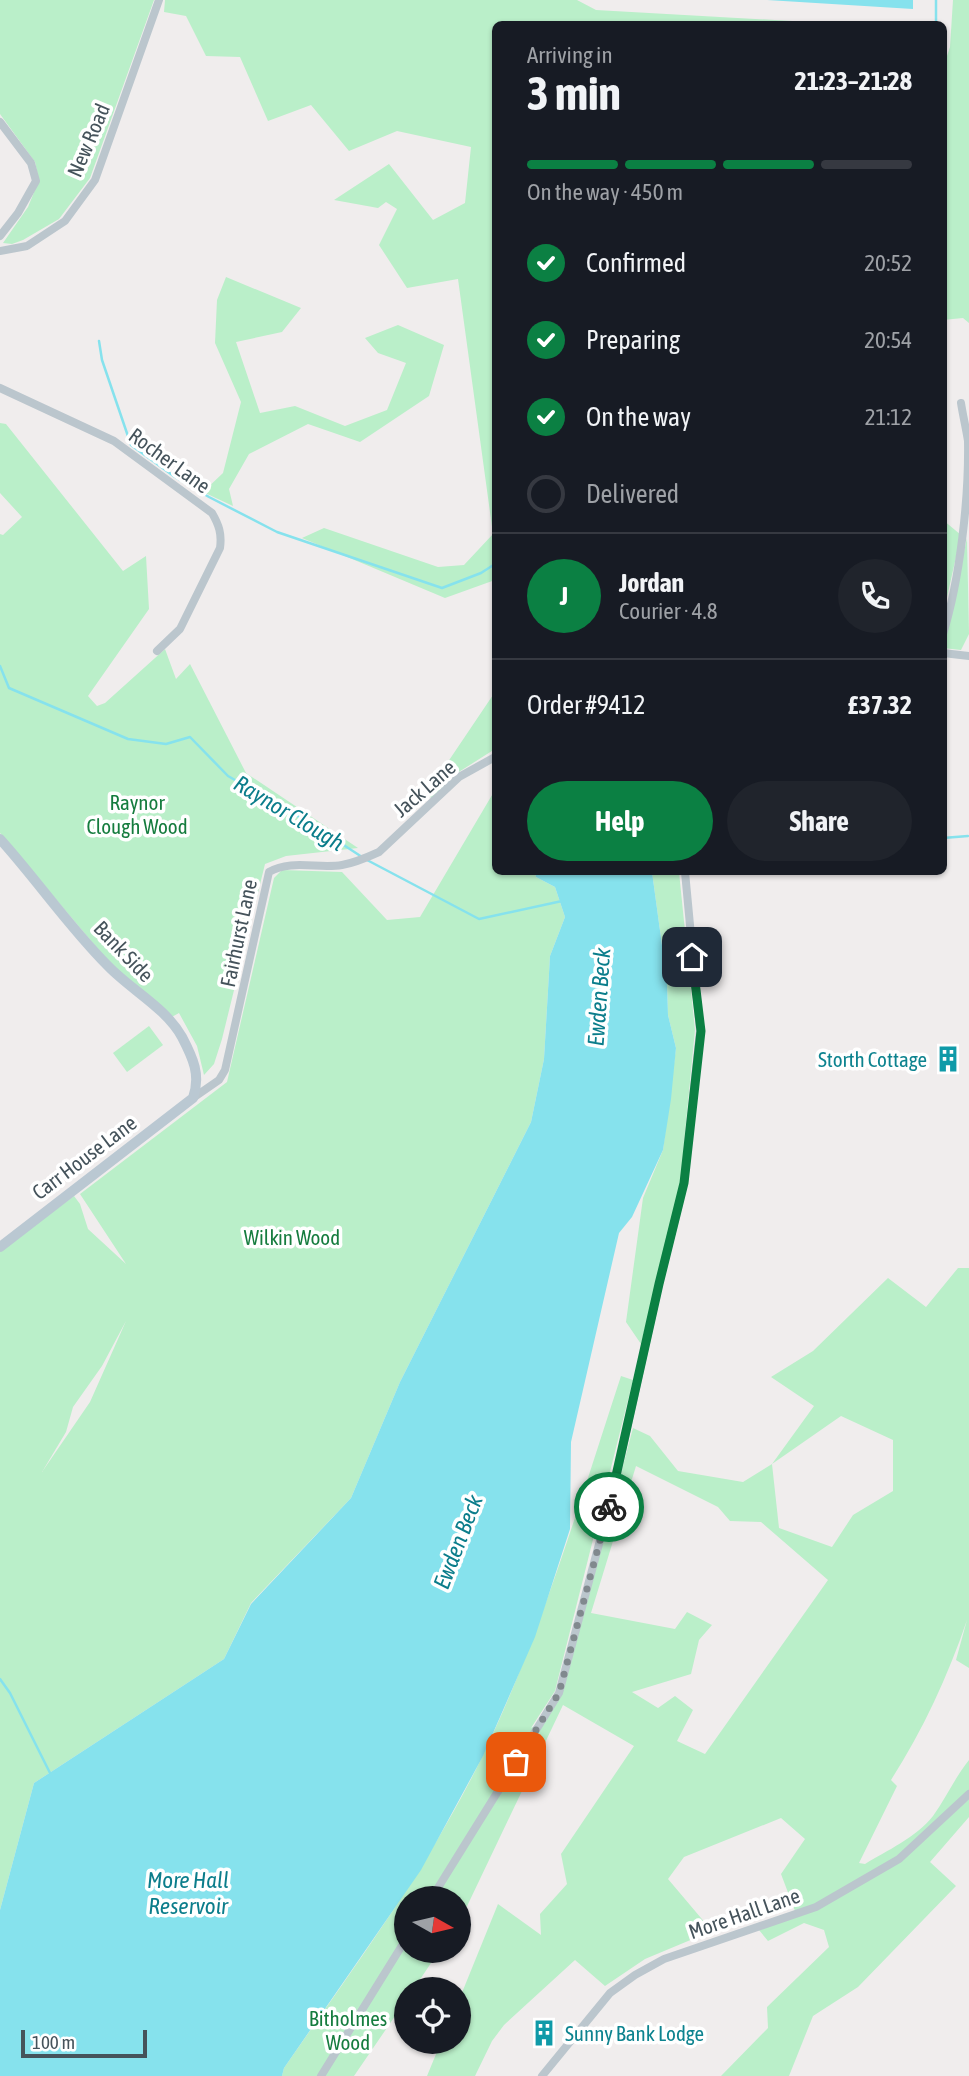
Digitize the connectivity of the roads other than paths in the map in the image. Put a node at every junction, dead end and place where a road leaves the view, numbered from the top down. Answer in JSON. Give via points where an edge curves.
{"nodes":[{"id":1,"x":159,"y":0,"type":"edge"},
{"id":2,"x":0,"y":122,"type":"edge"},
{"id":3,"x":0,"y":236,"type":"edge"},
{"id":4,"x":0,"y":251,"type":"edge"},
{"id":5,"x":0,"y":388,"type":"edge"},
{"id":6,"x":961,"y":403,"type":"dead end"},
{"id":7,"x":947,"y":615,"type":"edge"},
{"id":8,"x":157,"y":651,"type":"dead end"},
{"id":9,"x":947,"y":653,"type":"edge"},
{"id":10,"x":969,"y":656,"type":"edge"},
{"id":11,"x":492,"y":759,"type":"edge"},
{"id":12,"x":0,"y":839,"type":"edge"},
{"id":13,"x":379,"y":852,"type":"joint"},
{"id":14,"x":685,"y":875,"type":"edge"},
{"id":15,"x":193,"y":1098,"type":"junction"},
{"id":16,"x":0,"y":1247,"type":"edge"},
{"id":17,"x":969,"y":1794,"type":"edge"},
{"id":18,"x":439,"y":1886,"type":"edge"},
{"id":19,"x":394,"y":1958,"type":"edge"},
{"id":20,"x":321,"y":2076,"type":"edge"},
{"id":21,"x":542,"y":2076,"type":"edge"}],
"edges":[{"from":1,"to":4,"type":"street","name":"New Road","via":[[95,180],[65,221],[27,246]]},
{"from":2,"to":3,"type":"street","via":[[31,163],[36,181]]},
{"from":5,"to":8,"type":"street","name":"Rocher Lane","via":[[114,441],[212,513],[222,537],[219,548],[180,629]]},
{"from":6,"to":7,"type":"street","via":[[969,479],[963,540]]},
{"from":9,"to":10,"type":"street"},
{"from":11,"to":13,"type":"street","name":"Jack Lane","via":[[459,777]]},
{"from":12,"to":15,"type":"street","name":"Bank Side","via":[[108,967],[181,1035],[197,1072]]},
{"from":13,"to":15,"type":"street","name":"Fairhurst Lane","via":[[341,865],[280,866],[270,872],[225,1070],[219,1080]]},
{"from":14,"to":18,"type":"street","via":[[701,1031],[684,1183],[613,1492],[559,1693]]},
{"from":15,"to":16,"type":"street","name":"Carr House Lane"},
{"from":17,"to":21,"type":"street","name":"More Hall Lane","via":[[899,1859],[816,1907],[664,1959],[635,1975],[610,1993]]},
{"from":19,"to":20,"type":"street"}]}
